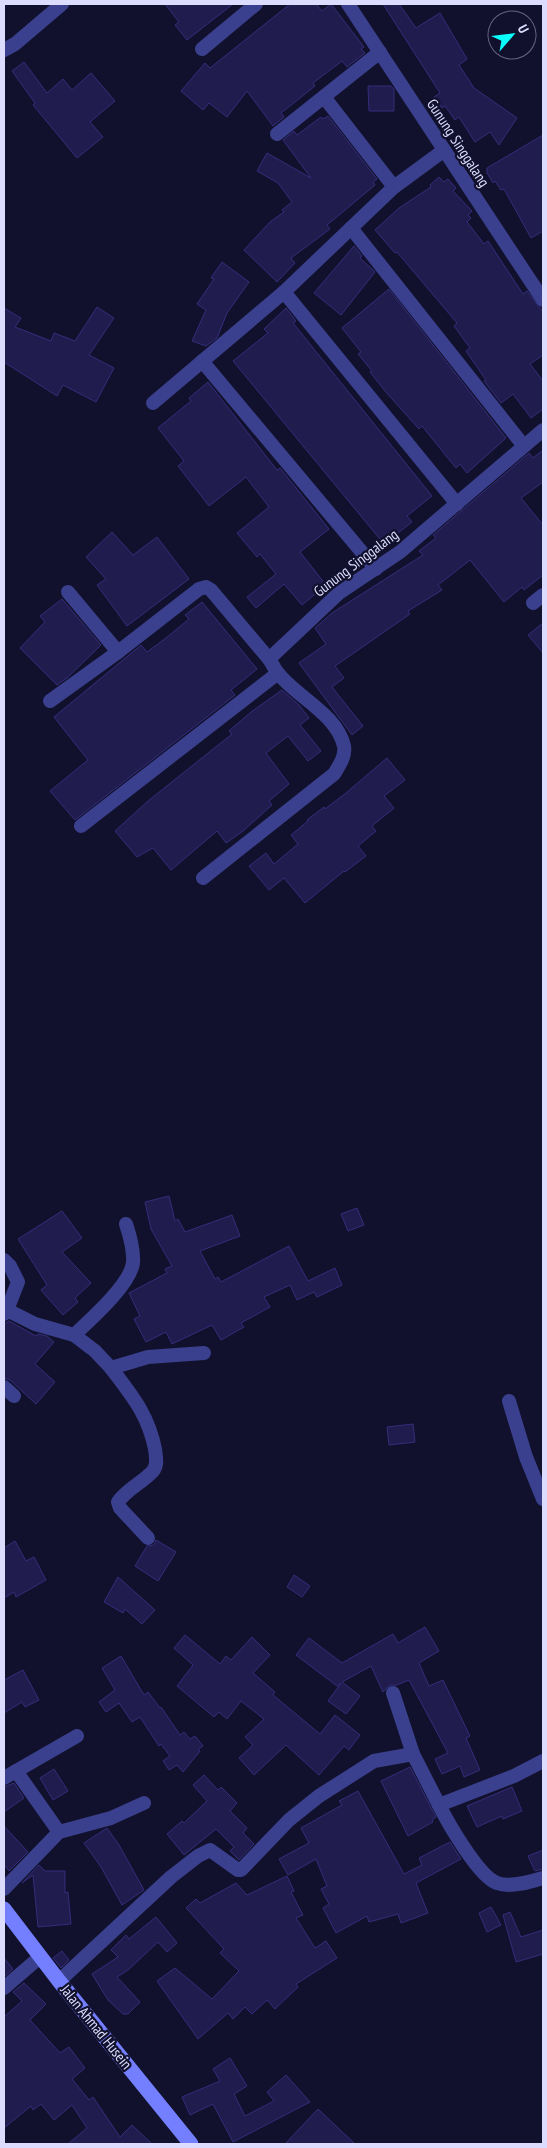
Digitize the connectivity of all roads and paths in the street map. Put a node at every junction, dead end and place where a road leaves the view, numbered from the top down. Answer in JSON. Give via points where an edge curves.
{"nodes":[{"id":1,"x":62,"y":4,"type":"edge"},
{"id":2,"x":256,"y":4,"type":"edge"},
{"id":3,"x":348,"y":4,"type":"edge"},
{"id":4,"x":202,"y":49,"type":"dead end"},
{"id":5,"x":4,"y":50,"type":"edge"},
{"id":6,"x":380,"y":52,"type":"junction"},
{"id":7,"x":324,"y":97,"type":"junction"},
{"id":8,"x":277,"y":134,"type":"dead end"},
{"id":9,"x":443,"y":151,"type":"junction"},
{"id":10,"x":394,"y":187,"type":"junction"},
{"id":11,"x":351,"y":228,"type":"junction"},
{"id":12,"x":284,"y":292,"type":"junction"},
{"id":13,"x":543,"y":300,"type":"edge"},
{"id":14,"x":202,"y":361,"type":"junction"},
{"id":15,"x":153,"y":403,"type":"dead end"},
{"id":16,"x":543,"y":430,"type":"edge"},
{"id":17,"x":523,"y":446,"type":"junction"},
{"id":18,"x":457,"y":504,"type":"junction"},
{"id":19,"x":376,"y":569,"type":"junction"},
{"id":20,"x":68,"y":592,"type":"dead end"},
{"id":21,"x":118,"y":652,"type":"junction"},
{"id":22,"x":269,"y":659,"type":"junction"},
{"id":23,"x":278,"y":673,"type":"junction"},
{"id":24,"x":50,"y":701,"type":"dead end"},
{"id":25,"x":82,"y":826,"type":"dead end"},
{"id":26,"x":203,"y":878,"type":"dead end"},
{"id":27,"x":126,"y":1224,"type":"dead end"},
{"id":28,"x":4,"y":1260,"type":"edge"},
{"id":29,"x":6,"y":1312,"type":"edge"},
{"id":30,"x":74,"y":1335,"type":"junction"},
{"id":31,"x":204,"y":1353,"type":"dead end"},
{"id":32,"x":112,"y":1368,"type":"junction"},
{"id":33,"x":508,"y":1401,"type":"dead end"},
{"id":34,"x":543,"y":1499,"type":"edge"},
{"id":35,"x":148,"y":1538,"type":"dead end"},
{"id":36,"x":393,"y":1693,"type":"dead end"},
{"id":37,"x":78,"y":1736,"type":"dead end"},
{"id":38,"x":413,"y":1754,"type":"junction"},
{"id":39,"x":543,"y":1761,"type":"edge"},
{"id":40,"x":10,"y":1775,"type":"edge"},
{"id":41,"x":144,"y":1803,"type":"dead end"},
{"id":42,"x":439,"y":1805,"type":"junction"},
{"id":43,"x":59,"y":1832,"type":"junction"},
{"id":44,"x":543,"y":1878,"type":"edge"},
{"id":45,"x":4,"y":1888,"type":"edge"},
{"id":46,"x":4,"y":1909,"type":"edge"},
{"id":47,"x":40,"y":1957,"type":"junction"},
{"id":48,"x":59,"y":1981,"type":"junction"},
{"id":49,"x":4,"y":1988,"type":"edge"},
{"id":50,"x":191,"y":2144,"type":"edge"}],
"edges":[{"from":1,"to":5,"type":"street"},
{"from":2,"to":4,"type":"street"},
{"from":3,"to":6,"type":"street","name":"Gunung Singgalang"},
{"from":6,"to":7,"type":"street"},
{"from":6,"to":9,"type":"street","name":"Gunung Singgalang"},
{"from":7,"to":8,"type":"street"},
{"from":7,"to":10,"type":"street"},
{"from":9,"to":10,"type":"street"},
{"from":9,"to":13,"type":"street","name":"Gunung Singgalang"},
{"from":10,"to":11,"type":"street"},
{"from":11,"to":12,"type":"street"},
{"from":11,"to":17,"type":"street"},
{"from":12,"to":14,"type":"street"},
{"from":12,"to":18,"type":"street"},
{"from":14,"to":15,"type":"street"},
{"from":14,"to":19,"type":"street"},
{"from":16,"to":17,"type":"street","name":"Gunung Singgalang"},
{"from":17,"to":18,"type":"street","name":"Gunung Singgalang"},
{"from":18,"to":19,"type":"street","name":"Gunung Singgalang"},
{"from":19,"to":22,"type":"street","name":"Gunung Singgalang","via":[[339,593]]},
{"from":20,"to":21,"type":"street"},
{"from":21,"to":22,"type":"street","via":[[175,606],[206,587]]},
{"from":21,"to":24,"type":"street"},
{"from":22,"to":23,"type":"street"},
{"from":23,"to":25,"type":"street"},
{"from":23,"to":26,"type":"street","via":[[335,728],[344,747],[342,761],[334,774]]},
{"from":27,"to":30,"type":"street","via":[[132,1248],[130,1271],[120,1288]]},
{"from":28,"to":29,"type":"street","via":[[18,1282]]},
{"from":29,"to":30,"type":"street"},
{"from":30,"to":32,"type":"street"},
{"from":31,"to":32,"type":"street","via":[[148,1358]]},
{"from":32,"to":35,"type":"street","via":[[139,1406],[152,1432],[157,1464],[118,1502]]},
{"from":33,"to":34,"type":"street"},
{"from":36,"to":38,"type":"street"},
{"from":37,"to":40,"type":"street"},
{"from":38,"to":42,"type":"street"},
{"from":38,"to":48,"type":"street","via":[[374,1761],[331,1788],[290,1820],[241,1870],[210,1850],[198,1856]]},
{"from":39,"to":42,"type":"street","via":[[514,1776]]},
{"from":40,"to":43,"type":"street"},
{"from":41,"to":43,"type":"street","via":[[111,1818]]},
{"from":42,"to":44,"type":"street","via":[[468,1852],[491,1880],[506,1886]]},
{"from":43,"to":45,"type":"street"},
{"from":46,"to":47,"type":"main road","name":"Jalan Ahmad Husein"},
{"from":47,"to":48,"type":"main road","name":"Jalan Ahmad Husein"},
{"from":47,"to":49,"type":"street"},
{"from":48,"to":50,"type":"main road","name":"Jalan Ahmad Husein"}]}
